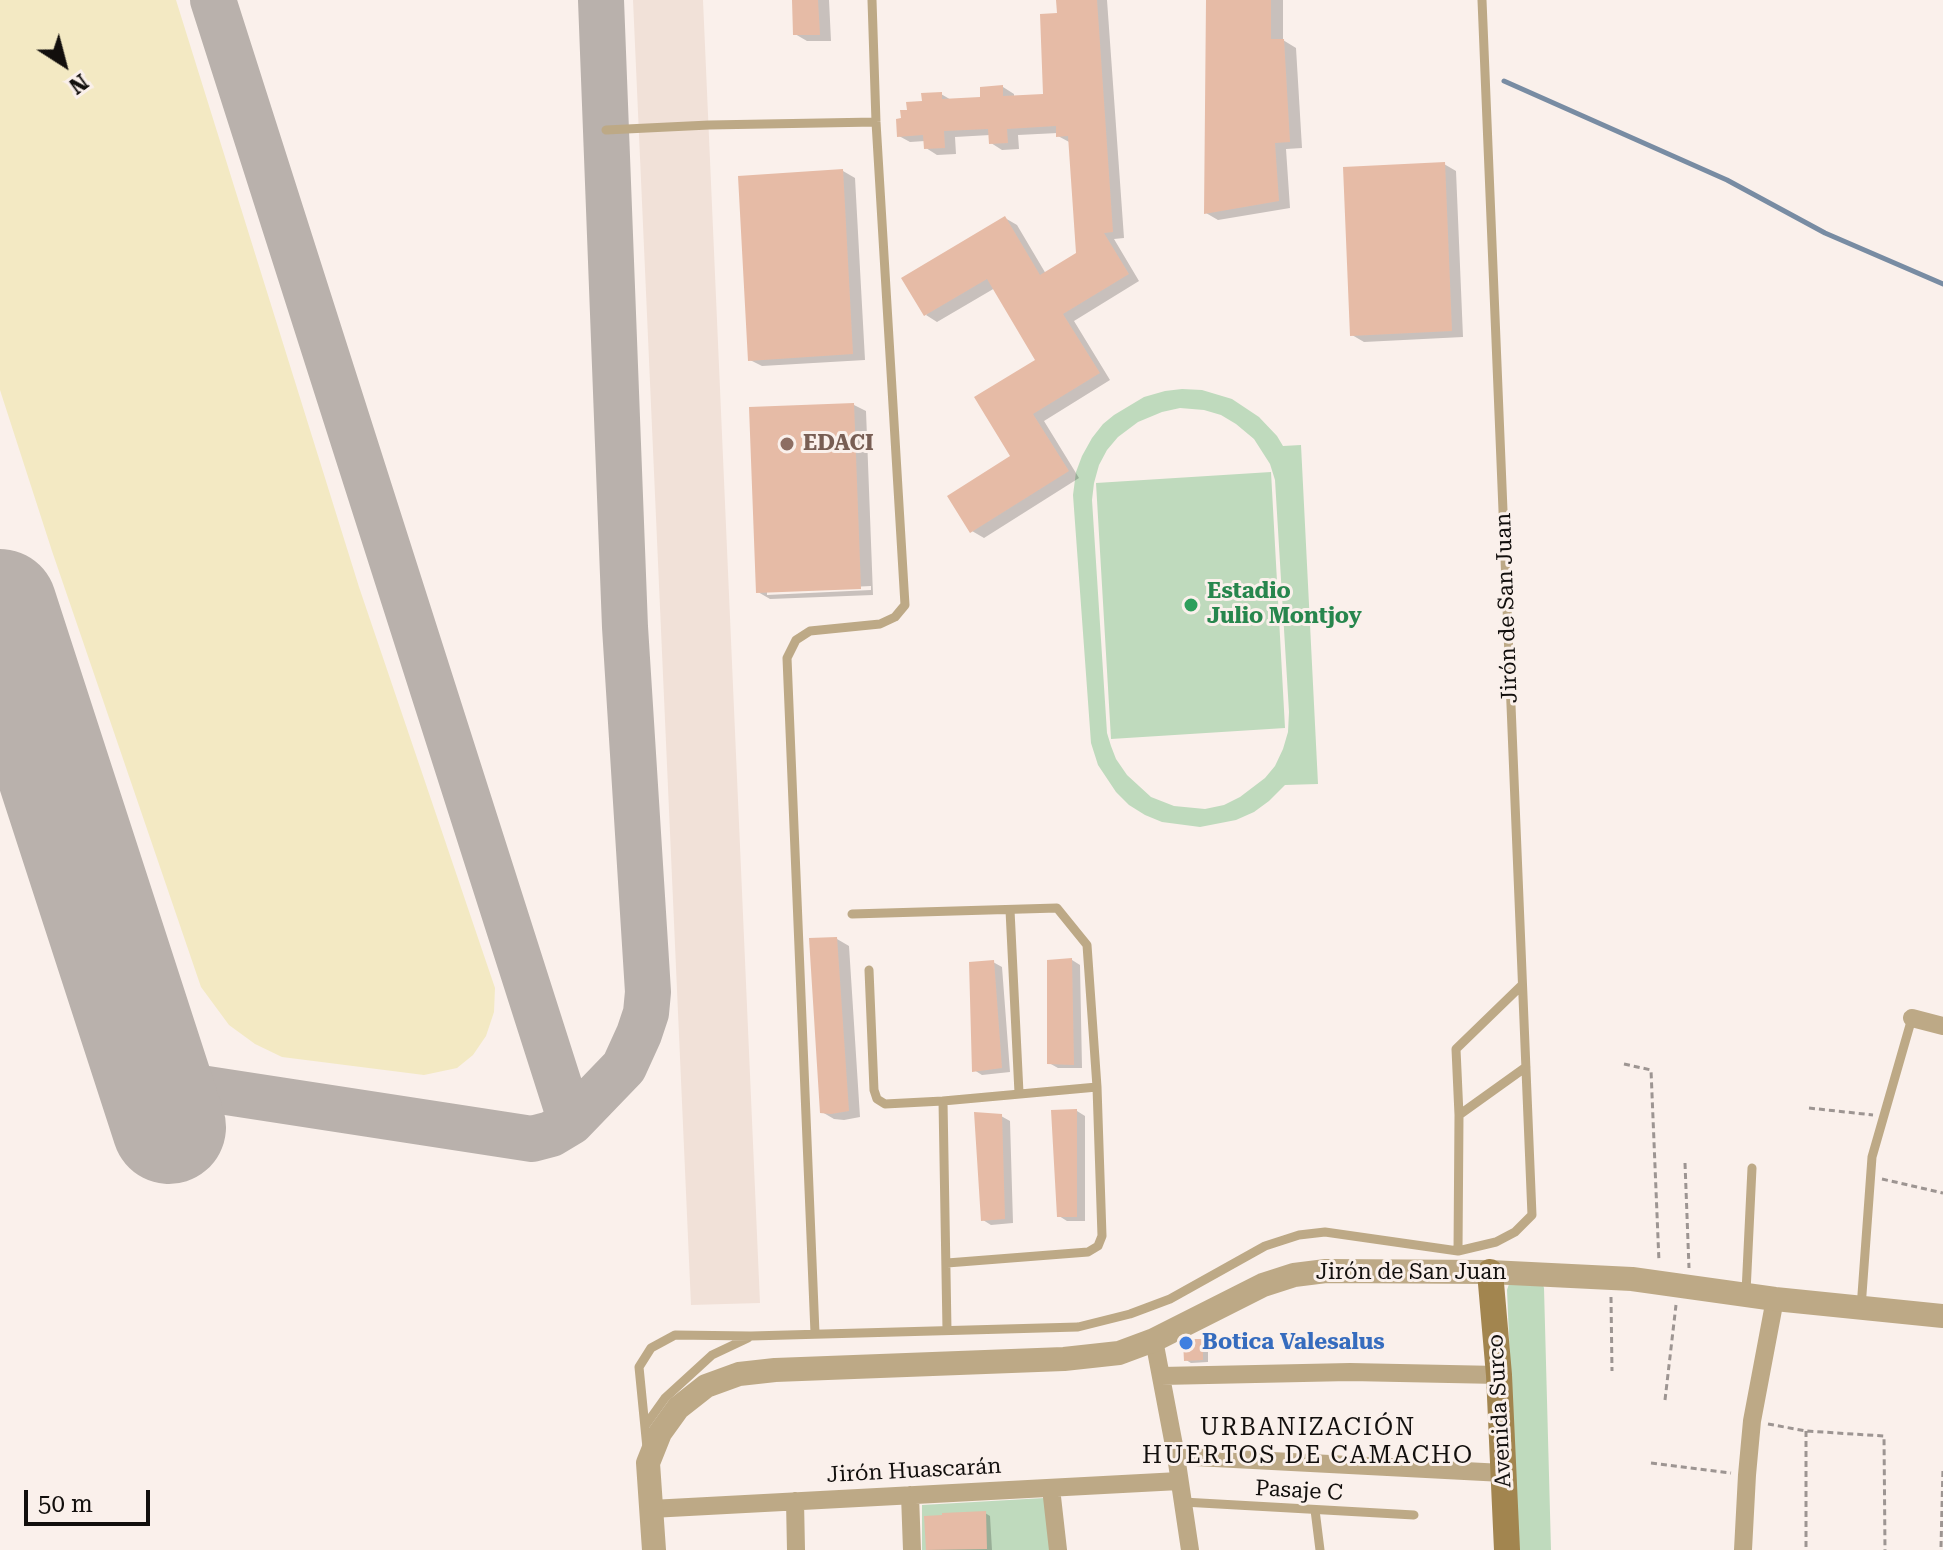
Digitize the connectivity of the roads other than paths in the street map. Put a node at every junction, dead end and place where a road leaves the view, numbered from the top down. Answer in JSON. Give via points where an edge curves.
{"nodes":[{"id":1,"x":872,"y":0,"type":"edge"},
{"id":2,"x":1482,"y":0,"type":"edge"},
{"id":3,"x":876,"y":122,"type":"junction"},
{"id":4,"x":606,"y":130,"type":"dead end"},
{"id":5,"x":1010,"y":910,"type":"junction"},
{"id":6,"x":852,"y":914,"type":"dead end"},
{"id":7,"x":869,"y":970,"type":"dead end"},
{"id":8,"x":1522,"y":985,"type":"junction"},
{"id":9,"x":1912,"y":1018,"type":"joint"},
{"id":10,"x":1943,"y":1026,"type":"edge"},
{"id":11,"x":1526,"y":1067,"type":"junction"},
{"id":12,"x":1097,"y":1087,"type":"junction"},
{"id":13,"x":1019,"y":1093,"type":"junction"},
{"id":14,"x":943,"y":1101,"type":"junction"},
{"id":15,"x":1459,"y":1115,"type":"junction"},
{"id":16,"x":1752,"y":1168,"type":"dead end"},
{"id":17,"x":1458,"y":1251,"type":"junction"},
{"id":18,"x":947,"y":1263,"type":"junction"},
{"id":19,"x":1490,"y":1272,"type":"junction"},
{"id":20,"x":1746,"y":1295,"type":"junction"},
{"id":21,"x":1775,"y":1299,"type":"junction"},
{"id":22,"x":1861,"y":1308,"type":"junction"},
{"id":23,"x":1943,"y":1316,"type":"edge"},
{"id":24,"x":947,"y":1330,"type":"junction"},
{"id":25,"x":815,"y":1333,"type":"junction"},
{"id":26,"x":751,"y":1336,"type":"junction"},
{"id":27,"x":1154,"y":1340,"type":"junction"},
{"id":28,"x":1499,"y":1375,"type":"junction"},
{"id":29,"x":1161,"y":1376,"type":"junction"},
{"id":30,"x":645,"y":1426,"type":"junction"},
{"id":31,"x":1176,"y":1456,"type":"junction"},
{"id":32,"x":648,"y":1463,"type":"junction"},
{"id":33,"x":1503,"y":1473,"type":"junction"},
{"id":34,"x":1179,"y":1481,"type":"junction"},
{"id":35,"x":1051,"y":1488,"type":"junction"},
{"id":36,"x":910,"y":1495,"type":"junction"},
{"id":37,"x":795,"y":1501,"type":"junction"},
{"id":38,"x":1183,"y":1502,"type":"junction"},
{"id":39,"x":651,"y":1509,"type":"junction"},
{"id":40,"x":1315,"y":1510,"type":"junction"},
{"id":41,"x":1414,"y":1515,"type":"dead end"},
{"id":42,"x":654,"y":1550,"type":"edge"},
{"id":43,"x":796,"y":1550,"type":"edge"},
{"id":44,"x":912,"y":1550,"type":"edge"},
{"id":45,"x":1058,"y":1550,"type":"edge"},
{"id":46,"x":1190,"y":1550,"type":"edge"},
{"id":47,"x":1320,"y":1550,"type":"edge"},
{"id":48,"x":1507,"y":1550,"type":"edge"},
{"id":49,"x":1743,"y":1550,"type":"edge"}],
"edges":[{"from":1,"to":3,"type":"lane"},
{"from":2,"to":8,"type":"lane","name":"Jirón de San Juan"},
{"from":3,"to":4,"type":"lane"},
{"from":3,"to":25,"type":"lane","via":[[905,605],[880,624],[810,631],[796,640],[787,658]]},
{"from":5,"to":6,"type":"lane"},
{"from":5,"to":12,"type":"lane","via":[[1057,908],[1087,945]]},
{"from":5,"to":13,"type":"lane"},
{"from":7,"to":14,"type":"lane","via":[[877,1099],[885,1104]]},
{"from":8,"to":11,"type":"lane","name":"Jirón de San Juan"},
{"from":8,"to":15,"type":"lane","via":[[1456,1049]]},
{"from":9,"to":10,"type":"street"},
{"from":9,"to":22,"type":"lane","via":[[1872,1157]]},
{"from":11,"to":15,"type":"lane"},
{"from":11,"to":17,"type":"lane","name":"Jirón de San Juan","via":[[1532,1215],[1496,1242]]},
{"from":12,"to":13,"type":"lane"},
{"from":12,"to":18,"type":"lane","via":[[1102,1236],[1098,1246],[1088,1252]]},
{"from":13,"to":14,"type":"lane"},
{"from":14,"to":18,"type":"lane"},
{"from":15,"to":17,"type":"lane"},
{"from":16,"to":20,"type":"lane"},
{"from":17,"to":24,"type":"lane","via":[[1325,1232],[1299,1235],[1265,1246],[1170,1299],[1130,1314],[1078,1327]]},
{"from":18,"to":24,"type":"lane"},
{"from":19,"to":20,"type":"street","name":"Jirón de San Juan","via":[[1611,1277]]},
{"from":19,"to":27,"type":"street","name":"Jirón de San Juan","via":[[1294,1275]]},
{"from":19,"to":28,"type":"main road","name":"Avenida Surco"},
{"from":20,"to":21,"type":"street","name":"Jirón de San Juan"},
{"from":21,"to":22,"type":"street","name":"Jirón de San Juan"},
{"from":21,"to":49,"type":"street","via":[[1752,1421]]},
{"from":22,"to":23,"type":"street","name":"Jirón de San Juan"},
{"from":24,"to":25,"type":"lane"},
{"from":25,"to":26,"type":"lane"},
{"from":26,"to":30,"type":"lane","via":[[712,1355],[674,1389]]},
{"from":26,"to":30,"type":"lane","via":[[675,1335],[651,1348],[639,1367]]},
{"from":27,"to":29,"type":"street"},
{"from":27,"to":32,"type":"street","name":"Jirón de San Juan","via":[[1119,1353],[1064,1359],[739,1374],[706,1386],[678,1408]]},
{"from":28,"to":29,"type":"street"},
{"from":28,"to":33,"type":"main road","name":"Avenida Surco"},
{"from":29,"to":31,"type":"street"},
{"from":30,"to":32,"type":"lane"},
{"from":31,"to":33,"type":"street"},
{"from":31,"to":34,"type":"street"},
{"from":32,"to":39,"type":"street"},
{"from":33,"to":48,"type":"main road","name":"Avenida Surco"},
{"from":34,"to":35,"type":"street","name":"Jirón Huascarán"},
{"from":34,"to":38,"type":"street"},
{"from":35,"to":36,"type":"street","name":"Jirón Huascarán"},
{"from":35,"to":45,"type":"street"},
{"from":36,"to":37,"type":"street","name":"Jirón Huascarán"},
{"from":36,"to":44,"type":"street"},
{"from":37,"to":39,"type":"street","name":"Jirón Huascarán"},
{"from":37,"to":43,"type":"street"},
{"from":38,"to":40,"type":"lane","name":"Pasaje C"},
{"from":38,"to":46,"type":"street"},
{"from":39,"to":42,"type":"street"},
{"from":40,"to":41,"type":"lane","name":"Pasaje C"},
{"from":40,"to":47,"type":"lane"}]}
